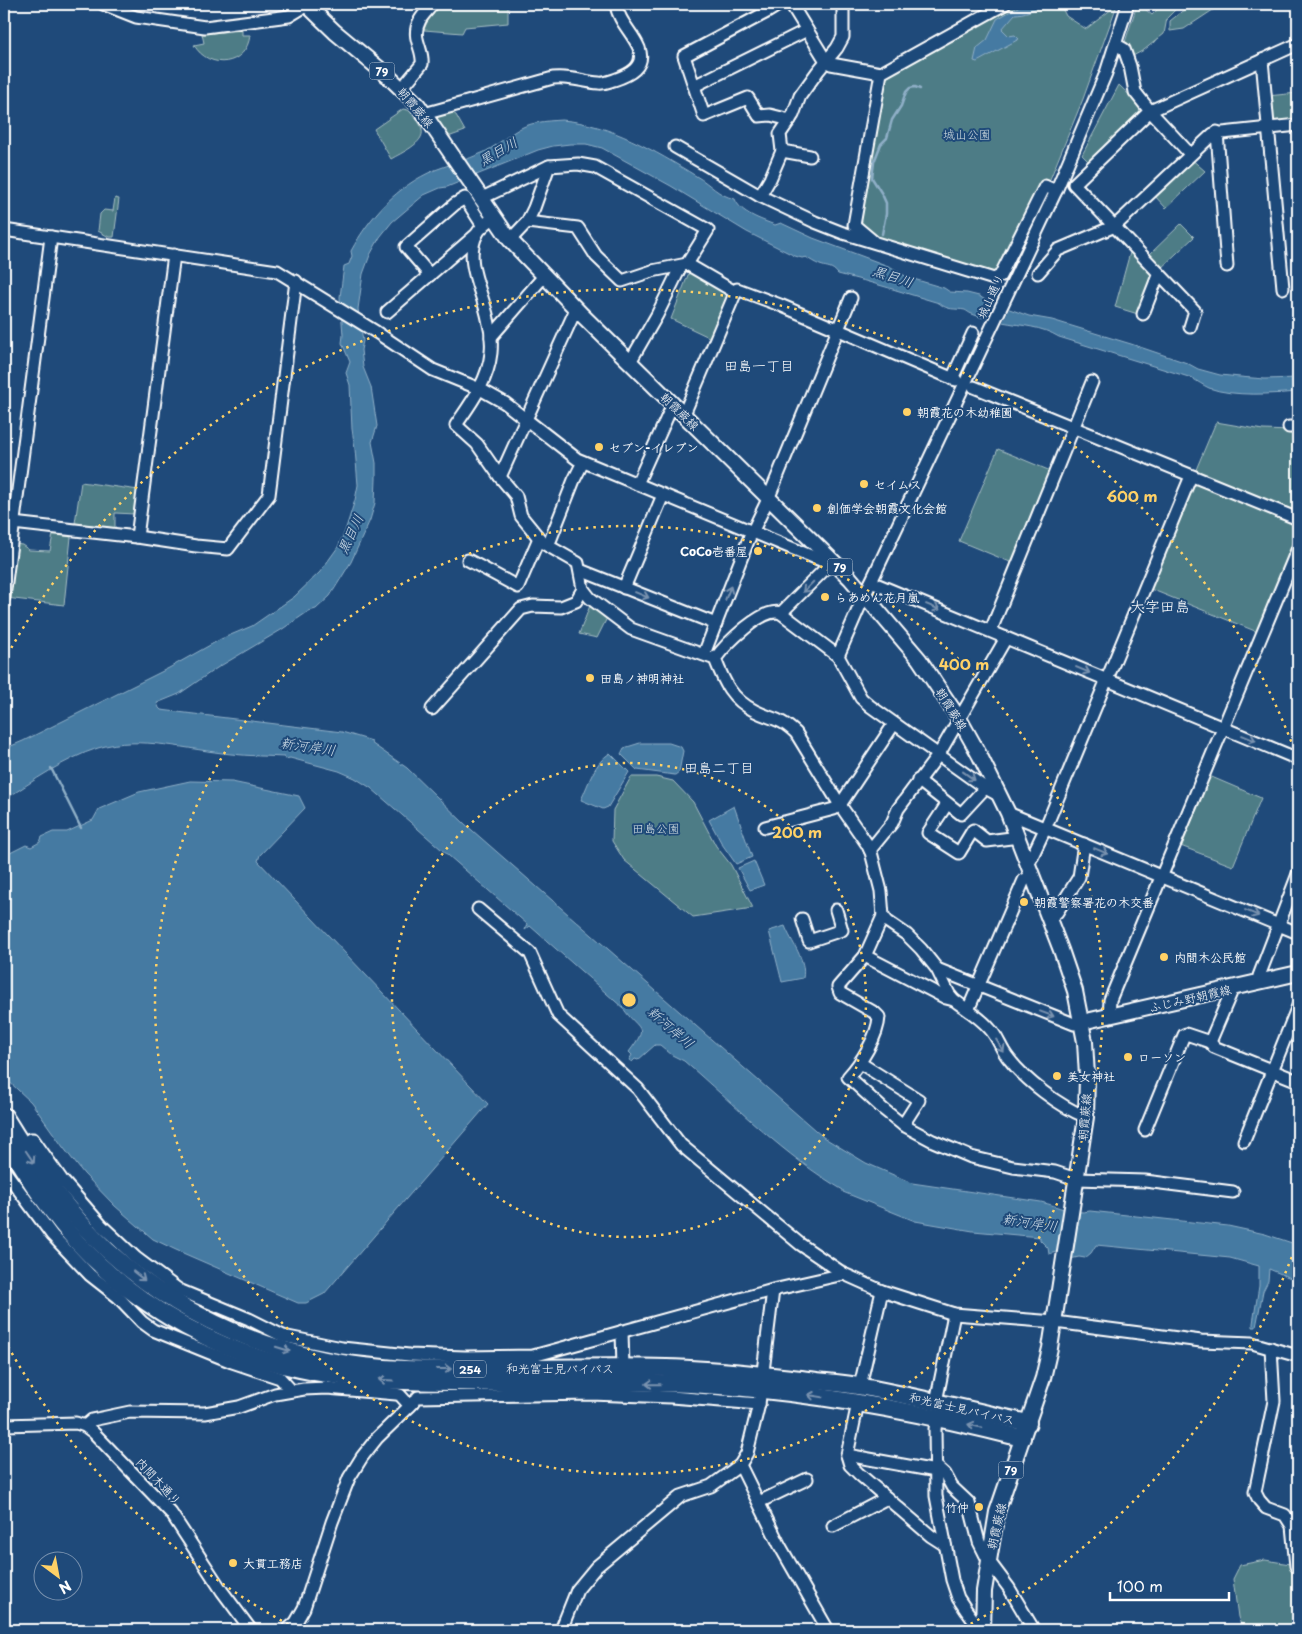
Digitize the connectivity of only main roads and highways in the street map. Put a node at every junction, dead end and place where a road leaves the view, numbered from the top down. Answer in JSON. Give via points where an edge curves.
{"nodes":[{"id":1,"x":307,"y":4,"type":"edge"},
{"id":2,"x":1298,"y":973,"type":"edge"},
{"id":3,"x":1082,"y":1022,"type":"junction"},
{"id":4,"x":4,"y":1116,"type":"edge"},
{"id":5,"x":4,"y":1138,"type":"edge"},
{"id":6,"x":420,"y":1383,"type":"junction"},
{"id":7,"x":936,"y":1409,"type":"junction"},
{"id":8,"x":1025,"y":1431,"type":"junction"},
{"id":9,"x":983,"y":1628,"type":"edge"}],
"edges":[{"from":1,"to":3,"type":"main road","name":"朝霞蕨線","number":"79","via":[[402,88],[424,114],[478,196],[485,226],[510,240],[576,309],[836,562],[919,659],[960,720],[1008,813],[1072,980]]},
{"from":2,"to":3,"type":"main road","name":"ふじみ野朝霞線"},
{"from":3,"to":8,"type":"main road","name":"朝霞蕨線","number":"79","via":[[1087,1076],[1086,1117],[1045,1370]]},
{"from":4,"to":6,"type":"highway","name":"和光富士見バイパス","number":"254","one_way":true,"via":[[44,1177],[82,1224],[124,1264],[172,1300],[224,1328],[257,1341]]},
{"from":6,"to":5,"type":"highway","name":"和光富士見バイパス","number":"254","one_way":true,"via":[[339,1376],[280,1365],[230,1348],[177,1322],[123,1285],[80,1244],[42,1198]]},
{"from":7,"to":6,"type":"highway","name":"和光富士見バイパス","number":"254","one_way":true,"via":[[858,1403],[809,1395],[760,1397],[692,1384]]},
{"from":6,"to":7,"type":"highway","name":"和光富士見バイパス","number":"254","one_way":true,"via":[[623,1368],[666,1368],[860,1386]]},
{"from":7,"to":8,"type":"highway","name":"和光富士見バイパス","number":"254"},
{"from":8,"to":9,"type":"main road","name":"朝霞蕨線","number":"79","via":[[997,1512],[984,1591]]}]}
